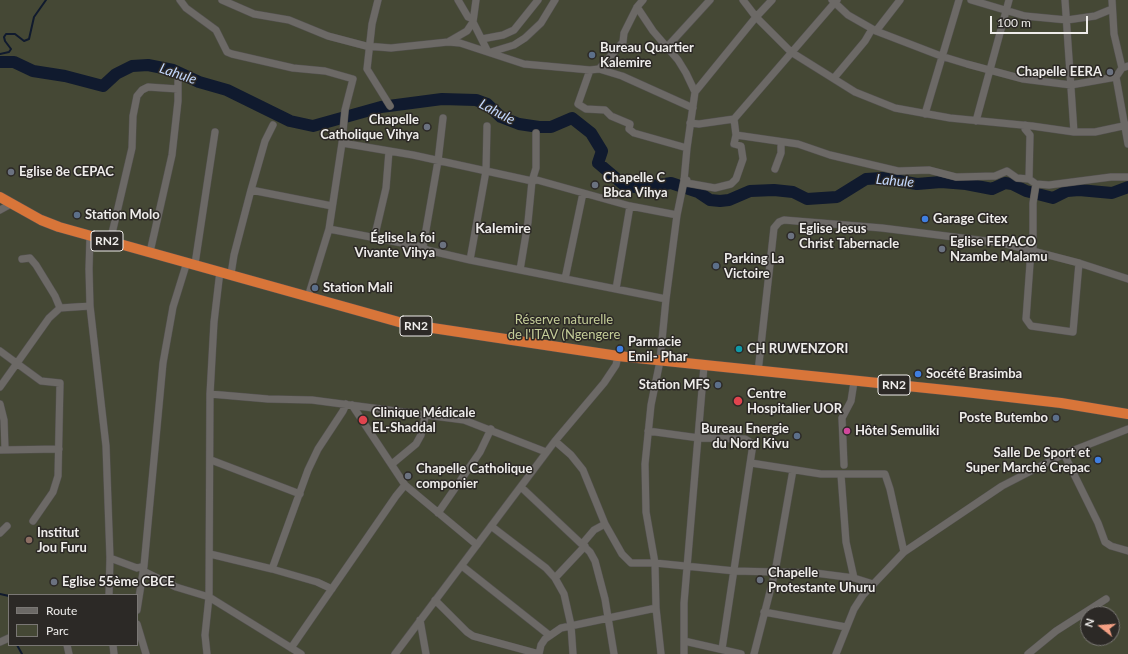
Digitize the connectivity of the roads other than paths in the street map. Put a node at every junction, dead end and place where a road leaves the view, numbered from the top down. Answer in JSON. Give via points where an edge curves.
{"nodes":[{"id":1,"x":180,"y":0,"type":"edge"},
{"id":2,"x":222,"y":0,"type":"edge"},
{"id":3,"x":378,"y":0,"type":"edge"},
{"id":4,"x":458,"y":0,"type":"edge"},
{"id":5,"x":476,"y":0,"type":"edge"},
{"id":6,"x":538,"y":0,"type":"edge"},
{"id":7,"x":555,"y":0,"type":"edge"},
{"id":8,"x":710,"y":0,"type":"edge"},
{"id":9,"x":743,"y":0,"type":"edge"},
{"id":10,"x":772,"y":0,"type":"edge"},
{"id":11,"x":900,"y":0,"type":"edge"},
{"id":12,"x":959,"y":0,"type":"edge"},
{"id":13,"x":971,"y":0,"type":"edge"},
{"id":14,"x":1009,"y":0,"type":"edge"},
{"id":15,"x":1065,"y":0,"type":"edge"},
{"id":16,"x":1119,"y":0,"type":"edge"},
{"id":17,"x":835,"y":1,"type":"edge"},
{"id":18,"x":639,"y":3,"type":"edge"},
{"id":19,"x":1112,"y":4,"type":"edge"},
{"id":20,"x":1005,"y":11,"type":"junction"},
{"id":21,"x":756,"y":17,"type":"junction"},
{"id":22,"x":473,"y":20,"type":"junction"},
{"id":23,"x":1068,"y":20,"type":"junction"},
{"id":24,"x":874,"y":30,"type":"junction"},
{"id":25,"x":482,"y":40,"type":"junction"},
{"id":26,"x":448,"y":42,"type":"junction"},
{"id":27,"x":370,"y":46,"type":"junction"},
{"id":28,"x":667,"y":47,"type":"junction"},
{"id":29,"x":488,"y":52,"type":"junction"},
{"id":30,"x":791,"y":52,"type":"junction"},
{"id":31,"x":941,"y":56,"type":"junction"},
{"id":32,"x":1125,"y":67,"type":"edge"},
{"id":33,"x":599,"y":69,"type":"junction"},
{"id":34,"x":590,"y":70,"type":"junction"},
{"id":35,"x":989,"y":70,"type":"junction"},
{"id":36,"x":1116,"y":77,"type":"junction"},
{"id":37,"x":834,"y":78,"type":"junction"},
{"id":38,"x":178,"y":81,"type":"dead end"},
{"id":39,"x":1071,"y":85,"type":"junction"},
{"id":40,"x":178,"y":89,"type":"junction"},
{"id":41,"x":695,"y":92,"type":"junction"},
{"id":42,"x":390,"y":106,"type":"dead end"},
{"id":43,"x":693,"y":108,"type":"junction"},
{"id":44,"x":925,"y":114,"type":"junction"},
{"id":45,"x":443,"y":118,"type":"dead end"},
{"id":46,"x":734,"y":119,"type":"junction"},
{"id":47,"x":976,"y":121,"type":"junction"},
{"id":48,"x":690,"y":122,"type":"junction"},
{"id":49,"x":273,"y":125,"type":"dead end"},
{"id":50,"x":1025,"y":125,"type":"junction"},
{"id":51,"x":1126,"y":125,"type":"edge"},
{"id":52,"x":487,"y":126,"type":"dead end"},
{"id":53,"x":215,"y":132,"type":"dead end"},
{"id":54,"x":1074,"y":132,"type":"junction"},
{"id":55,"x":536,"y":133,"type":"dead end"},
{"id":56,"x":736,"y":135,"type":"junction"},
{"id":57,"x":781,"y":142,"type":"junction"},
{"id":58,"x":342,"y":143,"type":"junction"},
{"id":59,"x":1128,"y":144,"type":"edge"},
{"id":60,"x":687,"y":148,"type":"junction"},
{"id":61,"x":389,"y":151,"type":"junction"},
{"id":62,"x":438,"y":161,"type":"junction"},
{"id":63,"x":775,"y":169,"type":"dead end"},
{"id":64,"x":486,"y":171,"type":"junction"},
{"id":65,"x":1128,"y":177,"type":"edge"},
{"id":66,"x":1030,"y":179,"type":"junction"},
{"id":67,"x":684,"y":180,"type":"junction"},
{"id":68,"x":532,"y":181,"type":"junction"},
{"id":69,"x":1036,"y":184,"type":"junction"},
{"id":70,"x":251,"y":190,"type":"junction"},
{"id":71,"x":584,"y":193,"type":"junction"},
{"id":72,"x":0,"y":197,"type":"edge"},
{"id":73,"x":11,"y":204,"type":"junction"},
{"id":74,"x":332,"y":206,"type":"junction"},
{"id":75,"x":630,"y":206,"type":"junction"},
{"id":76,"x":0,"y":210,"type":"edge"},
{"id":77,"x":677,"y":215,"type":"junction"},
{"id":78,"x":329,"y":229,"type":"junction"},
{"id":79,"x":90,"y":236,"type":"junction"},
{"id":80,"x":374,"y":239,"type":"junction"},
{"id":81,"x":110,"y":242,"type":"junction"},
{"id":82,"x":423,"y":247,"type":"junction"},
{"id":83,"x":1032,"y":250,"type":"junction"},
{"id":84,"x":150,"y":252,"type":"junction"},
{"id":85,"x":22,"y":259,"type":"dead end"},
{"id":86,"x":470,"y":260,"type":"junction"},
{"id":87,"x":191,"y":263,"type":"junction"},
{"id":88,"x":1078,"y":263,"type":"junction"},
{"id":89,"x":520,"y":270,"type":"junction"},
{"id":90,"x":220,"y":271,"type":"junction"},
{"id":91,"x":231,"y":274,"type":"junction"},
{"id":92,"x":1128,"y":277,"type":"edge"},
{"id":93,"x":565,"y":279,"type":"junction"},
{"id":94,"x":616,"y":289,"type":"junction"},
{"id":95,"x":308,"y":297,"type":"junction"},
{"id":96,"x":666,"y":299,"type":"junction"},
{"id":97,"x":90,"y":306,"type":"junction"},
{"id":98,"x":60,"y":308,"type":"junction"},
{"id":99,"x":0,"y":351,"type":"edge"},
{"id":100,"x":618,"y":356,"type":"junction"},
{"id":101,"x":660,"y":361,"type":"junction"},
{"id":102,"x":18,"y":363,"type":"junction"},
{"id":103,"x":704,"y":366,"type":"junction"},
{"id":104,"x":758,"y":372,"type":"junction"},
{"id":105,"x":854,"y":382,"type":"junction"},
{"id":106,"x":0,"y":387,"type":"edge"},
{"id":107,"x":210,"y":394,"type":"junction"},
{"id":108,"x":0,"y":404,"type":"edge"},
{"id":109,"x":349,"y":404,"type":"junction"},
{"id":110,"x":426,"y":413,"type":"junction"},
{"id":111,"x":1128,"y":414,"type":"edge"},
{"id":112,"x":491,"y":430,"type":"junction"},
{"id":113,"x":1127,"y":430,"type":"edge"},
{"id":114,"x":648,"y":431,"type":"junction"},
{"id":115,"x":698,"y":438,"type":"junction"},
{"id":116,"x":555,"y":441,"type":"junction"},
{"id":117,"x":59,"y":449,"type":"junction"},
{"id":118,"x":3,"y":450,"type":"edge"},
{"id":119,"x":546,"y":452,"type":"junction"},
{"id":120,"x":1064,"y":454,"type":"junction"},
{"id":121,"x":211,"y":460,"type":"junction"},
{"id":122,"x":751,"y":463,"type":"junction"},
{"id":123,"x":392,"y":464,"type":"junction"},
{"id":124,"x":844,"y":465,"type":"dead end"},
{"id":125,"x":793,"y":470,"type":"junction"},
{"id":126,"x":841,"y":475,"type":"junction"},
{"id":127,"x":405,"y":486,"type":"junction"},
{"id":128,"x":520,"y":487,"type":"junction"},
{"id":129,"x":300,"y":494,"type":"junction"},
{"id":130,"x":438,"y":513,"type":"junction"},
{"id":131,"x":33,"y":521,"type":"dead end"},
{"id":132,"x":605,"y":524,"type":"junction"},
{"id":133,"x":7,"y":526,"type":"dead end"},
{"id":134,"x":491,"y":526,"type":"junction"},
{"id":135,"x":0,"y":533,"type":"edge"},
{"id":136,"x":477,"y":545,"type":"junction"},
{"id":137,"x":584,"y":545,"type":"junction"},
{"id":138,"x":1128,"y":551,"type":"edge"},
{"id":139,"x":904,"y":552,"type":"junction"},
{"id":140,"x":210,"y":554,"type":"junction"},
{"id":141,"x":110,"y":558,"type":"junction"},
{"id":142,"x":655,"y":563,"type":"junction"},
{"id":143,"x":144,"y":566,"type":"junction"},
{"id":144,"x":462,"y":566,"type":"junction"},
{"id":145,"x":688,"y":566,"type":"junction"},
{"id":146,"x":272,"y":569,"type":"junction"},
{"id":147,"x":735,"y":571,"type":"junction"},
{"id":148,"x":775,"y":572,"type":"junction"},
{"id":149,"x":555,"y":578,"type":"junction"},
{"id":150,"x":854,"y":578,"type":"junction"},
{"id":151,"x":873,"y":584,"type":"junction"},
{"id":152,"x":332,"y":589,"type":"junction"},
{"id":153,"x":109,"y":594,"type":"edge"},
{"id":154,"x":210,"y":597,"type":"junction"},
{"id":155,"x":1106,"y":599,"type":"dead end"},
{"id":156,"x":435,"y":600,"type":"junction"},
{"id":157,"x":138,"y":604,"type":"edge"},
{"id":158,"x":656,"y":608,"type":"junction"},
{"id":159,"x":764,"y":612,"type":"junction"},
{"id":160,"x":609,"y":618,"type":"junction"},
{"id":161,"x":420,"y":620,"type":"junction"},
{"id":162,"x":571,"y":625,"type":"junction"},
{"id":163,"x":138,"y":627,"type":"edge"},
{"id":164,"x":846,"y":628,"type":"junction"},
{"id":165,"x":549,"y":635,"type":"junction"},
{"id":166,"x":684,"y":641,"type":"junction"},
{"id":167,"x":291,"y":648,"type":"junction"},
{"id":168,"x":722,"y":649,"type":"junction"},
{"id":169,"x":146,"y":654,"type":"edge"},
{"id":170,"x":208,"y":654,"type":"edge"},
{"id":171,"x":301,"y":654,"type":"edge"},
{"id":172,"x":395,"y":654,"type":"edge"},
{"id":173,"x":426,"y":654,"type":"edge"},
{"id":174,"x":539,"y":654,"type":"edge"},
{"id":175,"x":573,"y":654,"type":"edge"},
{"id":176,"x":614,"y":654,"type":"edge"},
{"id":177,"x":661,"y":654,"type":"edge"},
{"id":178,"x":684,"y":654,"type":"edge"},
{"id":179,"x":741,"y":654,"type":"edge"},
{"id":180,"x":754,"y":654,"type":"edge"},
{"id":181,"x":836,"y":654,"type":"edge"},
{"id":182,"x":1028,"y":654,"type":"edge"}],
"edges":[{"from":1,"to":58,"type":"street","via":[[186,8],[216,30],[228,52],[232,54],[292,68],[325,71],[353,79],[345,110]]},
{"from":2,"to":27,"type":"street","via":[[254,14],[289,20],[328,36]]},
{"from":3,"to":27,"type":"street"},
{"from":4,"to":22,"type":"street","via":[[468,17]]},
{"from":5,"to":22,"type":"street"},
{"from":6,"to":25,"type":"street","via":[[514,30]]},
{"from":7,"to":29,"type":"street","via":[[541,23],[525,38],[514,45]]},
{"from":8,"to":28,"type":"street"},
{"from":9,"to":21,"type":"street"},
{"from":10,"to":21,"type":"street"},
{"from":11,"to":24,"type":"street"},
{"from":12,"to":31,"type":"street"},
{"from":13,"to":20,"type":"street"},
{"from":14,"to":20,"type":"street"},
{"from":15,"to":23,"type":"street"},
{"from":16,"to":19,"type":"street"},
{"from":17,"to":24,"type":"street","via":[[848,15]]},
{"from":17,"to":30,"type":"street"},
{"from":18,"to":28,"type":"street","via":[[653,31]]},
{"from":18,"to":33,"type":"street","via":[[622,42]]},
{"from":19,"to":23,"type":"street","via":[[1095,16]]},
{"from":19,"to":32,"type":"street","via":[[1114,34]]},
{"from":20,"to":23,"type":"street","via":[[1025,16]]},
{"from":20,"to":35,"type":"street"},
{"from":21,"to":30,"type":"street"},
{"from":21,"to":41,"type":"street"},
{"from":22,"to":25,"type":"street"},
{"from":22,"to":26,"type":"street","via":[[467,31]]},
{"from":23,"to":39,"type":"street"},
{"from":24,"to":31,"type":"street"},
{"from":24,"to":37,"type":"street"},
{"from":25,"to":29,"type":"street"},
{"from":26,"to":27,"type":"street","via":[[391,48]]},
{"from":26,"to":29,"type":"street"},
{"from":27,"to":42,"type":"street","via":[[368,69]]},
{"from":28,"to":41,"type":"street","via":[[686,73]]},
{"from":29,"to":34,"type":"street","via":[[524,64]]},
{"from":30,"to":37,"type":"street"},
{"from":30,"to":46,"type":"street"},
{"from":31,"to":35,"type":"street"},
{"from":31,"to":44,"type":"street"},
{"from":32,"to":36,"type":"street"},
{"from":33,"to":34,"type":"street"},
{"from":33,"to":43,"type":"street","via":[[622,76]]},
{"from":34,"to":60,"type":"street","via":[[578,104],[586,109],[605,110],[611,116],[630,124],[629,129],[634,133]]},
{"from":35,"to":39,"type":"street","via":[[1023,79]]},
{"from":35,"to":47,"type":"street"},
{"from":36,"to":39,"type":"street"},
{"from":36,"to":51,"type":"street"},
{"from":37,"to":44,"type":"street","via":[[855,92],[882,103]]},
{"from":38,"to":40,"type":"street"},
{"from":39,"to":54,"type":"street"},
{"from":40,"to":81,"type":"street","via":[[148,87],[137,96],[133,116],[132,148]]},
{"from":40,"to":84,"type":"street","via":[[172,155]]},
{"from":41,"to":43,"type":"street"},
{"from":43,"to":48,"type":"street"},
{"from":44,"to":47,"type":"street"},
{"from":45,"to":62,"type":"street"},
{"from":46,"to":48,"type":"street","via":[[699,124]]},
{"from":46,"to":56,"type":"street"},
{"from":47,"to":50,"type":"street"},
{"from":48,"to":60,"type":"street"},
{"from":49,"to":70,"type":"street","via":[[265,141]]},
{"from":50,"to":54,"type":"street"},
{"from":50,"to":66,"type":"street","via":[[1030,135]]},
{"from":51,"to":54,"type":"street","via":[[1095,132]]},
{"from":51,"to":59,"type":"street"},
{"from":52,"to":64,"type":"street"},
{"from":53,"to":87,"type":"street"},
{"from":55,"to":68,"type":"street","via":[[536,168]]},
{"from":56,"to":57,"type":"street"},
{"from":56,"to":67,"type":"street","via":[[734,144],[741,146],[743,160],[736,179],[731,184],[704,188]]},
{"from":57,"to":63,"type":"street","via":[[781,153]]},
{"from":57,"to":66,"type":"street","via":[[798,144],[830,155],[898,171],[928,170],[956,177],[995,176],[1007,171],[1017,178]]},
{"from":58,"to":61,"type":"street"},
{"from":58,"to":74,"type":"street"},
{"from":60,"to":67,"type":"street"},
{"from":61,"to":62,"type":"street"},
{"from":61,"to":80,"type":"street","via":[[386,188]]},
{"from":62,"to":64,"type":"street"},
{"from":62,"to":82,"type":"street"},
{"from":64,"to":68,"type":"street"},
{"from":64,"to":86,"type":"street"},
{"from":65,"to":69,"type":"street"},
{"from":66,"to":69,"type":"street"},
{"from":67,"to":77,"type":"street"},
{"from":68,"to":71,"type":"street","via":[[537,180]]},
{"from":68,"to":89,"type":"street"},
{"from":69,"to":83,"type":"street"},
{"from":70,"to":74,"type":"street"},
{"from":70,"to":91,"type":"street"},
{"from":71,"to":75,"type":"street"},
{"from":71,"to":93,"type":"street"},
{"from":72,"to":73,"type":"highway","number":"RN2"},
{"from":73,"to":76,"type":"street"},
{"from":73,"to":79,"type":"highway","number":"RN2","via":[[41,220]]},
{"from":74,"to":78,"type":"street"},
{"from":75,"to":77,"type":"street"},
{"from":75,"to":94,"type":"street"},
{"from":77,"to":96,"type":"street"},
{"from":78,"to":80,"type":"street"},
{"from":78,"to":95,"type":"street"},
{"from":79,"to":81,"type":"highway","number":"RN2"},
{"from":79,"to":97,"type":"street"},
{"from":80,"to":82,"type":"street"},
{"from":81,"to":84,"type":"highway","number":"RN2"},
{"from":82,"to":86,"type":"street"},
{"from":83,"to":88,"type":"street"},
{"from":83,"to":88,"type":"street","via":[[1026,319],[1031,326],[1073,332]]},
{"from":83,"to":104,"type":"street","via":[[961,237],[882,228],[784,220],[778,222],[774,228]]},
{"from":84,"to":87,"type":"highway","number":"RN2"},
{"from":85,"to":98,"type":"street","via":[[30,258],[36,265]]},
{"from":86,"to":89,"type":"street"},
{"from":87,"to":90,"type":"highway","number":"RN2"},
{"from":87,"to":143,"type":"street","via":[[173,307],[162,369]]},
{"from":88,"to":92,"type":"street"},
{"from":89,"to":93,"type":"street"},
{"from":90,"to":91,"type":"highway","number":"RN2"},
{"from":90,"to":107,"type":"street"},
{"from":91,"to":95,"type":"highway","number":"RN2"},
{"from":93,"to":94,"type":"street"},
{"from":94,"to":96,"type":"street"},
{"from":95,"to":100,"type":"highway","number":"RN2","via":[[406,324]]},
{"from":96,"to":101,"type":"street"},
{"from":97,"to":98,"type":"street"},
{"from":97,"to":141,"type":"street","via":[[106,446]]},
{"from":98,"to":102,"type":"street","via":[[49,318]]},
{"from":99,"to":102,"type":"street"},
{"from":100,"to":101,"type":"highway","number":"RN2"},
{"from":100,"to":116,"type":"street","via":[[616,365],[604,383]]},
{"from":101,"to":103,"type":"highway","number":"RN2"},
{"from":101,"to":114,"type":"street"},
{"from":102,"to":106,"type":"street"},
{"from":102,"to":117,"type":"street","via":[[41,381],[60,383]]},
{"from":103,"to":104,"type":"highway","number":"RN2"},
{"from":103,"to":115,"type":"street"},
{"from":104,"to":105,"type":"highway","number":"RN2"},
{"from":105,"to":111,"type":"highway","number":"RN2","via":[[1053,402]]},
{"from":105,"to":124,"type":"street","via":[[850,401],[842,418]]},
{"from":107,"to":109,"type":"street"},
{"from":107,"to":121,"type":"street"},
{"from":108,"to":118,"type":"street","via":[[4,420]]},
{"from":109,"to":110,"type":"street"},
{"from":109,"to":123,"type":"street"},
{"from":109,"to":129,"type":"street","via":[[318,449]]},
{"from":110,"to":112,"type":"street","via":[[464,420]]},
{"from":110,"to":123,"type":"street","via":[[421,436],[416,444]]},
{"from":112,"to":119,"type":"street"},
{"from":112,"to":130,"type":"street","via":[[480,452]]},
{"from":113,"to":120,"type":"street"},
{"from":114,"to":115,"type":"street"},
{"from":114,"to":142,"type":"street","via":[[645,464],[646,512]]},
{"from":115,"to":122,"type":"street","via":[[749,440],[753,444]]},
{"from":115,"to":145,"type":"street"},
{"from":116,"to":119,"type":"street"},
{"from":116,"to":132,"type":"street","via":[[583,470]]},
{"from":117,"to":118,"type":"street"},
{"from":117,"to":131,"type":"street","via":[[56,485]]},
{"from":119,"to":128,"type":"street"},
{"from":120,"to":138,"type":"street","via":[[1105,542]]},
{"from":120,"to":139,"type":"street","via":[[1002,486]]},
{"from":121,"to":129,"type":"street"},
{"from":121,"to":140,"type":"street"},
{"from":122,"to":125,"type":"street"},
{"from":122,"to":147,"type":"street"},
{"from":123,"to":127,"type":"street"},
{"from":125,"to":126,"type":"street"},
{"from":125,"to":148,"type":"street"},
{"from":126,"to":139,"type":"street","via":[[885,474]]},
{"from":126,"to":150,"type":"street","via":[[846,536]]},
{"from":127,"to":130,"type":"street"},
{"from":127,"to":152,"type":"street"},
{"from":128,"to":134,"type":"street"},
{"from":128,"to":137,"type":"street"},
{"from":129,"to":146,"type":"street"},
{"from":130,"to":136,"type":"street"},
{"from":132,"to":137,"type":"street","via":[[594,530]]},
{"from":132,"to":142,"type":"street","via":[[622,554],[631,563]]},
{"from":133,"to":135,"type":"street"},
{"from":134,"to":136,"type":"street"},
{"from":134,"to":149,"type":"street","via":[[546,568]]},
{"from":136,"to":144,"type":"street"},
{"from":137,"to":149,"type":"street"},
{"from":137,"to":160,"type":"street","via":[[595,561]]},
{"from":139,"to":151,"type":"street"},
{"from":140,"to":146,"type":"street"},
{"from":140,"to":154,"type":"street"},
{"from":141,"to":143,"type":"street","via":[[137,568]]},
{"from":141,"to":153,"type":"street"},
{"from":142,"to":145,"type":"street"},
{"from":142,"to":158,"type":"street"},
{"from":143,"to":154,"type":"street","via":[[143,571],[176,587]]},
{"from":143,"to":157,"type":"street"},
{"from":144,"to":156,"type":"street"},
{"from":144,"to":165,"type":"street"},
{"from":145,"to":147,"type":"street"},
{"from":145,"to":166,"type":"street","via":[[684,603]]},
{"from":146,"to":152,"type":"street"},
{"from":147,"to":148,"type":"street"},
{"from":147,"to":168,"type":"street"},
{"from":148,"to":150,"type":"street","via":[[815,573]]},
{"from":148,"to":159,"type":"street"},
{"from":149,"to":162,"type":"street","via":[[564,594]]},
{"from":150,"to":151,"type":"street"},
{"from":151,"to":164,"type":"street","via":[[854,609]]},
{"from":152,"to":167,"type":"street"},
{"from":154,"to":167,"type":"street"},
{"from":154,"to":170,"type":"street","via":[[205,635]]},
{"from":155,"to":182,"type":"street","via":[[1056,631]]},
{"from":156,"to":161,"type":"street"},
{"from":156,"to":174,"type":"street","via":[[473,636]]},
{"from":158,"to":160,"type":"street"},
{"from":158,"to":177,"type":"street"},
{"from":159,"to":164,"type":"street"},
{"from":159,"to":180,"type":"street"},
{"from":160,"to":162,"type":"street"},
{"from":160,"to":176,"type":"street"},
{"from":161,"to":172,"type":"street"},
{"from":161,"to":173,"type":"street"},
{"from":162,"to":165,"type":"street"},
{"from":162,"to":175,"type":"street"},
{"from":163,"to":169,"type":"street"},
{"from":164,"to":181,"type":"street"},
{"from":165,"to":174,"type":"street","via":[[541,645]]},
{"from":166,"to":168,"type":"street"},
{"from":166,"to":178,"type":"street"},
{"from":167,"to":171,"type":"street"},
{"from":168,"to":179,"type":"street"}]}
